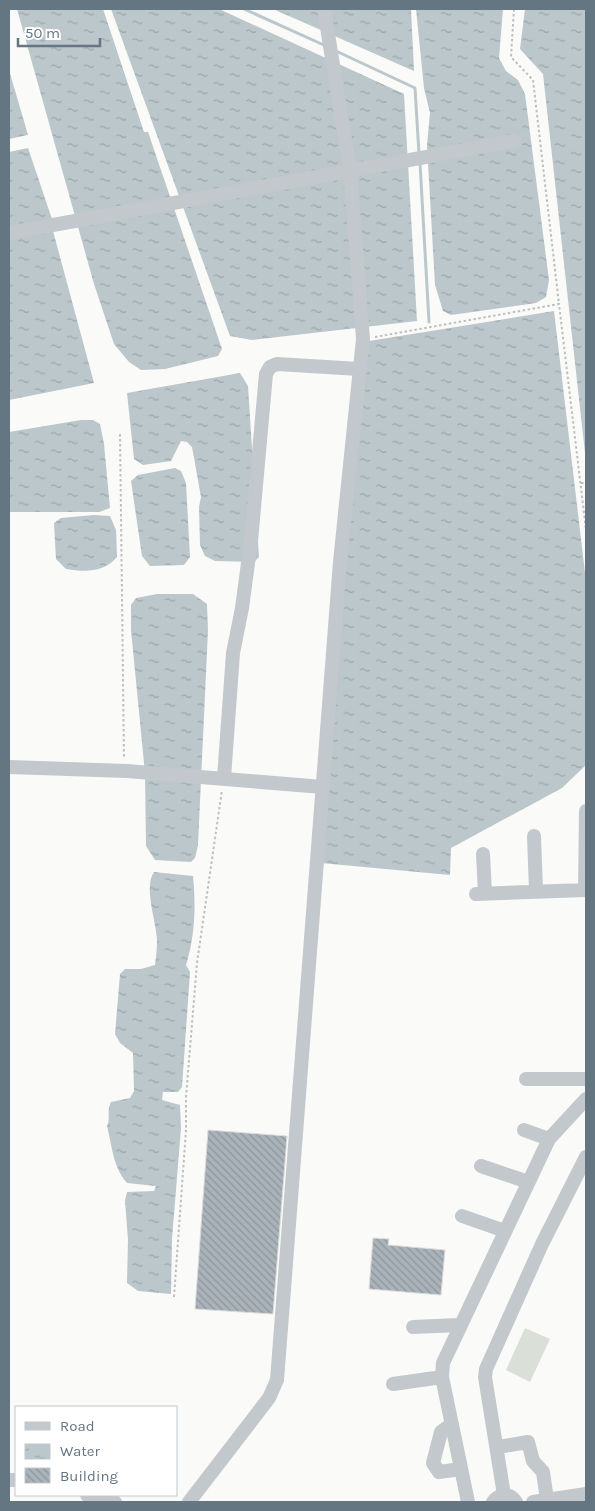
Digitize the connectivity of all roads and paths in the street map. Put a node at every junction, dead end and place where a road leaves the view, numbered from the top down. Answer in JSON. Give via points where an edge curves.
{"nodes":[{"id":1,"x":324,"y":9,"type":"edge"},
{"id":2,"x":514,"y":9,"type":"edge"},
{"id":3,"x":514,"y":141,"type":"dead end"},
{"id":4,"x":350,"y":170,"type":"junction"},
{"id":5,"x":9,"y":232,"type":"edge"},
{"id":6,"x":559,"y":304,"type":"junction"},
{"id":7,"x":362,"y":339,"type":"junction"},
{"id":8,"x":360,"y":370,"type":"junction"},
{"id":9,"x":120,"y":434,"type":"dead end"},
{"id":10,"x":580,"y":483,"type":"junction"},
{"id":11,"x":586,"y":483,"type":"edge"},
{"id":12,"x":586,"y":530,"type":"edge"},
{"id":13,"x":9,"y":767,"type":"edge"},
{"id":14,"x":127,"y":771,"type":"junction"},
{"id":15,"x":224,"y":778,"type":"junction"},
{"id":16,"x":323,"y":787,"type":"junction"},
{"id":17,"x":586,"y":811,"type":"edge"},
{"id":18,"x":534,"y":836,"type":"dead end"},
{"id":19,"x":483,"y":854,"type":"dead end"},
{"id":20,"x":536,"y":890,"type":"junction"},
{"id":21,"x":586,"y":890,"type":"edge"},
{"id":22,"x":526,"y":1079,"type":"dead end"},
{"id":23,"x":586,"y":1079,"type":"edge"},
{"id":24,"x":586,"y":1100,"type":"edge"},
{"id":25,"x":524,"y":1130,"type":"dead end"},
{"id":26,"x":549,"y":1139,"type":"junction"},
{"id":27,"x":586,"y":1157,"type":"edge"},
{"id":28,"x":481,"y":1166,"type":"dead end"},
{"id":29,"x":528,"y":1182,"type":"junction"},
{"id":30,"x":462,"y":1216,"type":"dead end"},
{"id":31,"x":505,"y":1231,"type":"junction"},
{"id":32,"x":174,"y":1297,"type":"dead end"},
{"id":33,"x":459,"y":1325,"type":"junction"},
{"id":34,"x":413,"y":1327,"type":"dead end"},
{"id":35,"x":442,"y":1376,"type":"junction"},
{"id":36,"x":393,"y":1384,"type":"dead end"},
{"id":37,"x":452,"y":1424,"type":"junction"},
{"id":38,"x":498,"y":1447,"type":"junction"},
{"id":39,"x":461,"y":1469,"type":"junction"},
{"id":40,"x":586,"y":1494,"type":"edge"},
{"id":41,"x":91,"y":1496,"type":"edge"},
{"id":42,"x":504,"y":1500,"type":"edge"},
{"id":43,"x":550,"y":1501,"type":"edge"},
{"id":44,"x":115,"y":1502,"type":"edge"},
{"id":45,"x":189,"y":1502,"type":"edge"},
{"id":46,"x":468,"y":1502,"type":"edge"}],
"edges":[{"from":1,"to":4,"type":"street"},
{"from":2,"to":6,"type":"path","via":[[511,57],[533,80]]},
{"from":3,"to":4,"type":"street"},
{"from":4,"to":5,"type":"street"},
{"from":4,"to":7,"type":"street"},
{"from":6,"to":7,"type":"path"},
{"from":6,"to":10,"type":"path"},
{"from":7,"to":8,"type":"street"},
{"from":8,"to":15,"type":"street","via":[[277,364],[266,374],[251,541],[233,653]]},
{"from":8,"to":16,"type":"street","via":[[340,562]]},
{"from":9,"to":14,"type":"path","via":[[122,748]]},
{"from":10,"to":11,"type":"path"},
{"from":10,"to":12,"type":"path"},
{"from":13,"to":14,"type":"street"},
{"from":14,"to":15,"type":"street"},
{"from":15,"to":16,"type":"street"},
{"from":15,"to":32,"type":"path","via":[[197,963]]},
{"from":16,"to":45,"type":"street","via":[[277,1380],[269,1398]]},
{"from":17,"to":21,"type":"street"},
{"from":18,"to":20,"type":"street"},
{"from":19,"to":20,"type":"street","via":[[480,894]]},
{"from":20,"to":21,"type":"street"},
{"from":22,"to":23,"type":"street"},
{"from":24,"to":26,"type":"street"},
{"from":25,"to":26,"type":"street"},
{"from":26,"to":29,"type":"street"},
{"from":27,"to":38,"type":"street","via":[[542,1244],[486,1369]]},
{"from":28,"to":29,"type":"street"},
{"from":29,"to":31,"type":"street"},
{"from":30,"to":31,"type":"street"},
{"from":31,"to":33,"type":"street"},
{"from":33,"to":34,"type":"street"},
{"from":33,"to":35,"type":"street","via":[[443,1363]]},
{"from":35,"to":36,"type":"street"},
{"from":35,"to":37,"type":"street"},
{"from":37,"to":39,"type":"street"},
{"from":37,"to":39,"type":"street","via":[[441,1432],[434,1462],[439,1472]]},
{"from":38,"to":42,"type":"street"},
{"from":38,"to":43,"type":"street","via":[[528,1442],[533,1461],[542,1472]]},
{"from":39,"to":46,"type":"street"},
{"from":40,"to":43,"type":"street"},
{"from":41,"to":44,"type":"street"}]}
